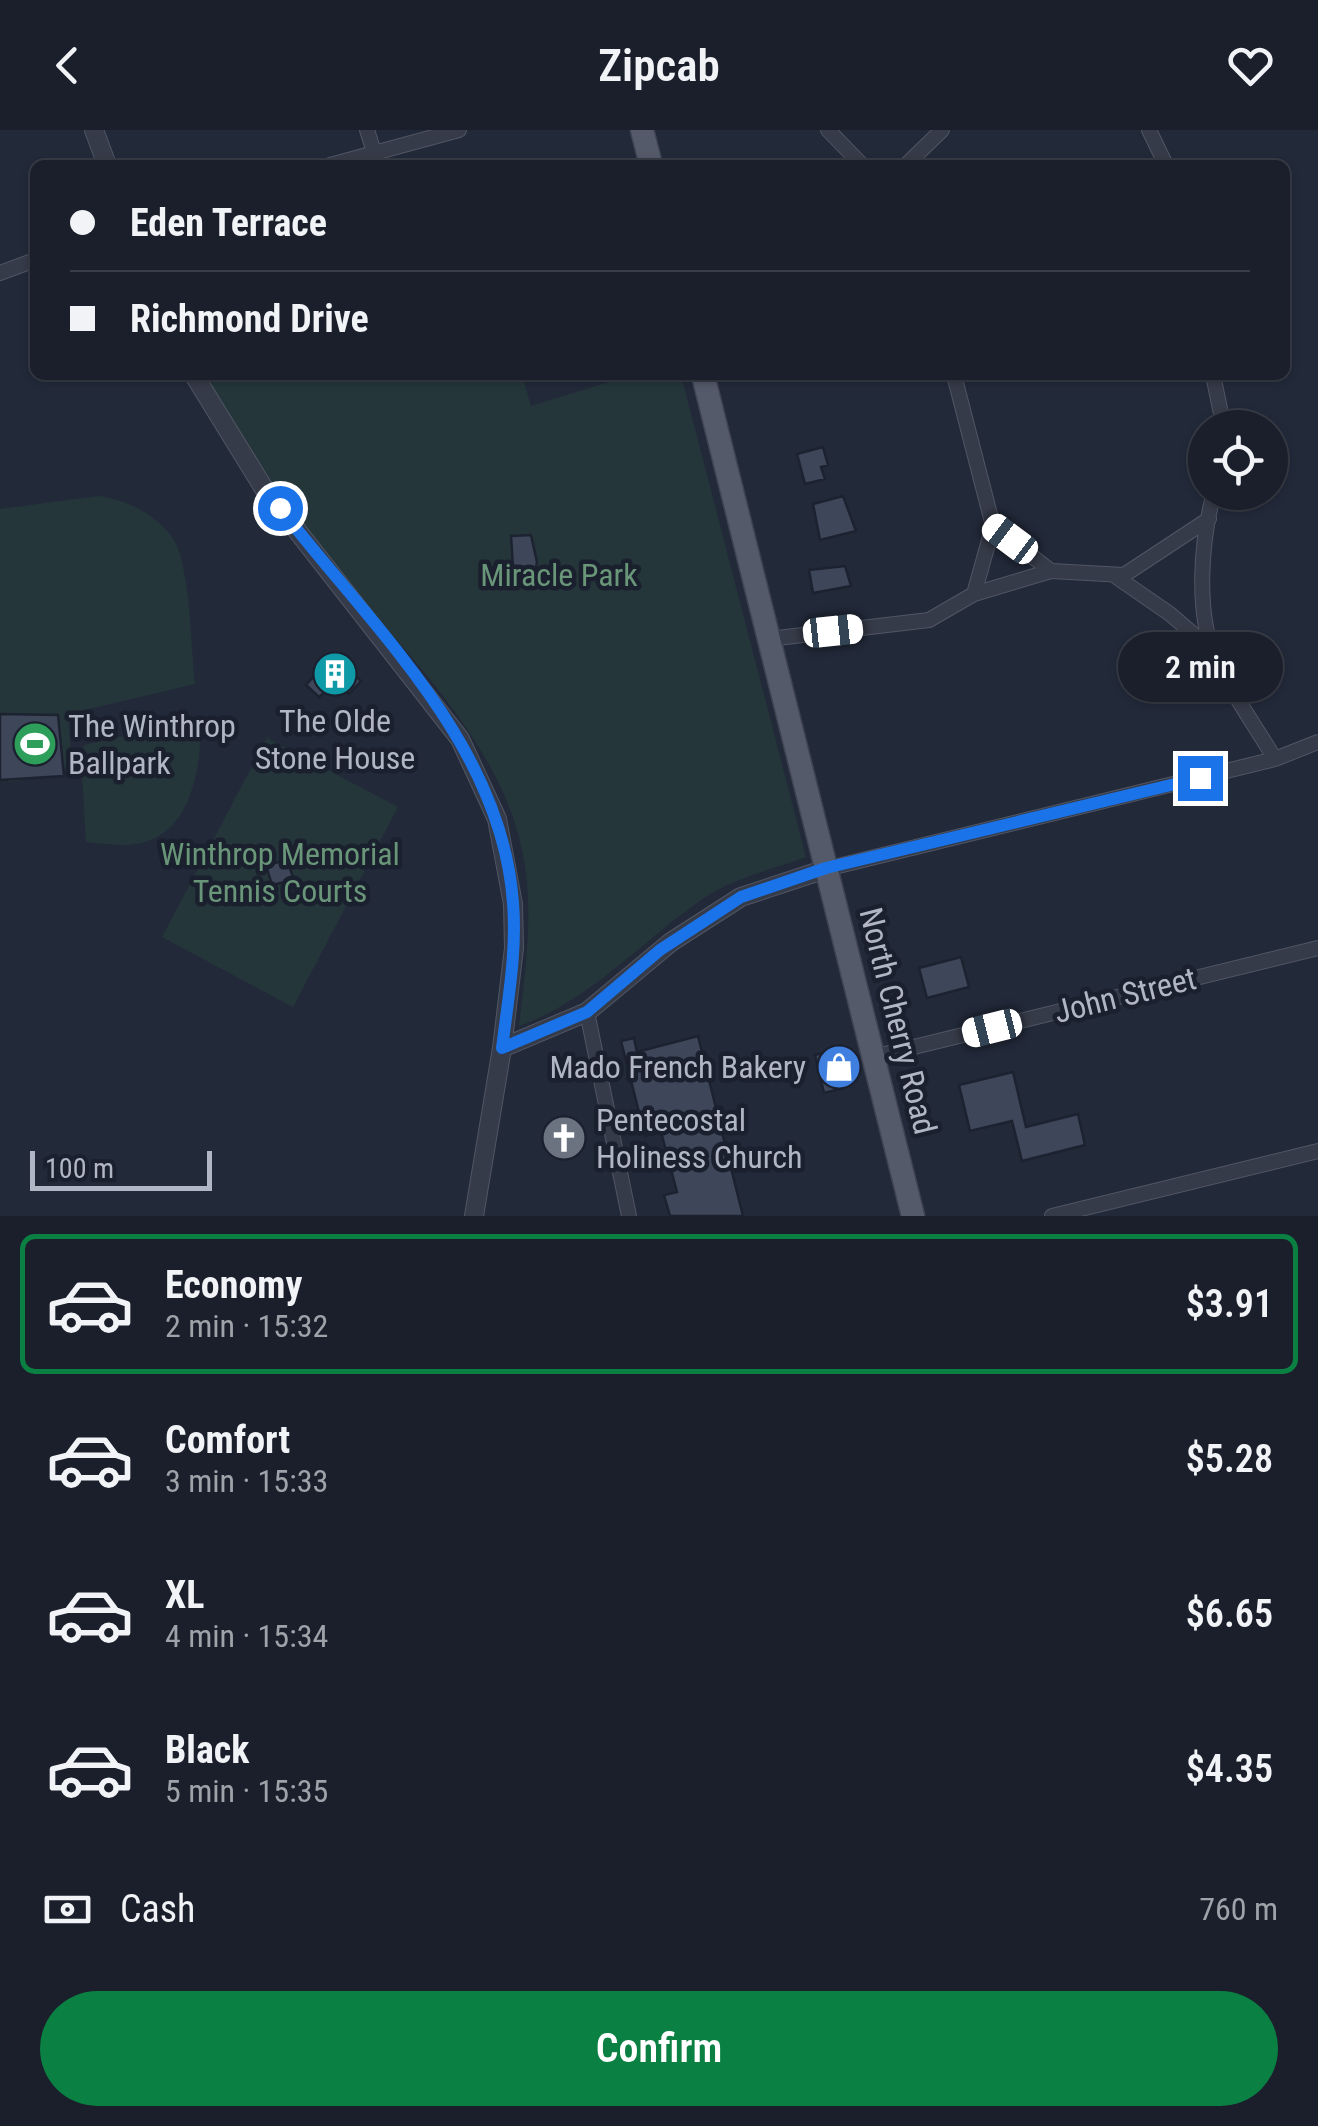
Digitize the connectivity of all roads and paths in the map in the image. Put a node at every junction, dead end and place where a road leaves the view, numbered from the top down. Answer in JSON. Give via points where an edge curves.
{"nodes":[{"id":1,"x":94,"y":130,"type":"edge"},
{"id":2,"x":366,"y":130,"type":"edge"},
{"id":3,"x":460,"y":130,"type":"edge"},
{"id":4,"x":642,"y":130,"type":"edge"},
{"id":5,"x":828,"y":130,"type":"edge"},
{"id":6,"x":942,"y":130,"type":"edge"},
{"id":7,"x":1148,"y":130,"type":"edge"},
{"id":8,"x":374,"y":152,"type":"junction"},
{"id":9,"x":105,"y":160,"type":"edge"},
{"id":10,"x":347,"y":160,"type":"edge"},
{"id":11,"x":650,"y":160,"type":"edge"},
{"id":12,"x":857,"y":160,"type":"edge"},
{"id":13,"x":911,"y":160,"type":"edge"},
{"id":14,"x":1163,"y":160,"type":"edge"},
{"id":15,"x":30,"y":262,"type":"edge"},
{"id":16,"x":0,"y":273,"type":"edge"},
{"id":17,"x":197,"y":380,"type":"edge"},
{"id":18,"x":704,"y":380,"type":"edge"},
{"id":19,"x":955,"y":380,"type":"edge"},
{"id":20,"x":1215,"y":380,"type":"edge"},
{"id":21,"x":1221,"y":410,"type":"edge"},
{"id":22,"x":1211,"y":510,"type":"edge"},
{"id":23,"x":1209,"y":518,"type":"junction"},
{"id":24,"x":993,"y":526,"type":"junction"},
{"id":25,"x":1051,"y":571,"type":"junction"},
{"id":26,"x":1114,"y":575,"type":"junction"},
{"id":27,"x":974,"y":594,"type":"junction"},
{"id":28,"x":769,"y":639,"type":"junction"},
{"id":29,"x":1213,"y":652,"type":"junction"},
{"id":30,"x":1318,"y":742,"type":"edge"},
{"id":31,"x":1275,"y":759,"type":"junction"},
{"id":32,"x":826,"y":868,"type":"junction"},
{"id":33,"x":1318,"y":948,"type":"edge"},
{"id":34,"x":587,"y":1012,"type":"junction"},
{"id":35,"x":502,"y":1048,"type":"junction"},
{"id":36,"x":873,"y":1057,"type":"junction"},
{"id":37,"x":1318,"y":1152,"type":"edge"},
{"id":38,"x":474,"y":1216,"type":"edge"},
{"id":39,"x":629,"y":1216,"type":"edge"},
{"id":40,"x":914,"y":1216,"type":"edge"},
{"id":41,"x":1052,"y":1216,"type":"edge"}],
"edges":[{"from":1,"to":9,"type":"street"},
{"from":2,"to":8,"type":"street"},
{"from":3,"to":8,"type":"street"},
{"from":4,"to":11,"type":"main road"},
{"from":5,"to":12,"type":"street"},
{"from":6,"to":13,"type":"street"},
{"from":7,"to":14,"type":"street"},
{"from":8,"to":10,"type":"street"},
{"from":15,"to":16,"type":"street"},
{"from":17,"to":35,"type":"street","via":[[263,487],[435,704],[481,778],[501,833],[514,904]]},
{"from":18,"to":28,"type":"main road","name":"North Cherry Road"},
{"from":19,"to":24,"type":"street"},
{"from":20,"to":21,"type":"street"},
{"from":22,"to":23,"type":"street"},
{"from":23,"to":26,"type":"street","via":[[1155,558]]},
{"from":23,"to":29,"type":"street","via":[[1204,616]]},
{"from":24,"to":25,"type":"street"},
{"from":24,"to":27,"type":"street"},
{"from":25,"to":26,"type":"street"},
{"from":25,"to":27,"type":"street"},
{"from":26,"to":29,"type":"street"},
{"from":27,"to":28,"type":"street","via":[[929,620]]},
{"from":28,"to":32,"type":"main road","name":"North Cherry Road"},
{"from":29,"to":31,"type":"street"},
{"from":30,"to":31,"type":"street"},
{"from":31,"to":32,"type":"street"},
{"from":32,"to":34,"type":"street","via":[[735,900],[660,950]]},
{"from":32,"to":36,"type":"main road","name":"North Cherry Road"},
{"from":33,"to":36,"type":"street","name":"John Street"},
{"from":34,"to":35,"type":"street"},
{"from":34,"to":39,"type":"street"},
{"from":35,"to":38,"type":"street"},
{"from":36,"to":40,"type":"main road","name":"North Cherry Road"},
{"from":37,"to":41,"type":"street"}]}
